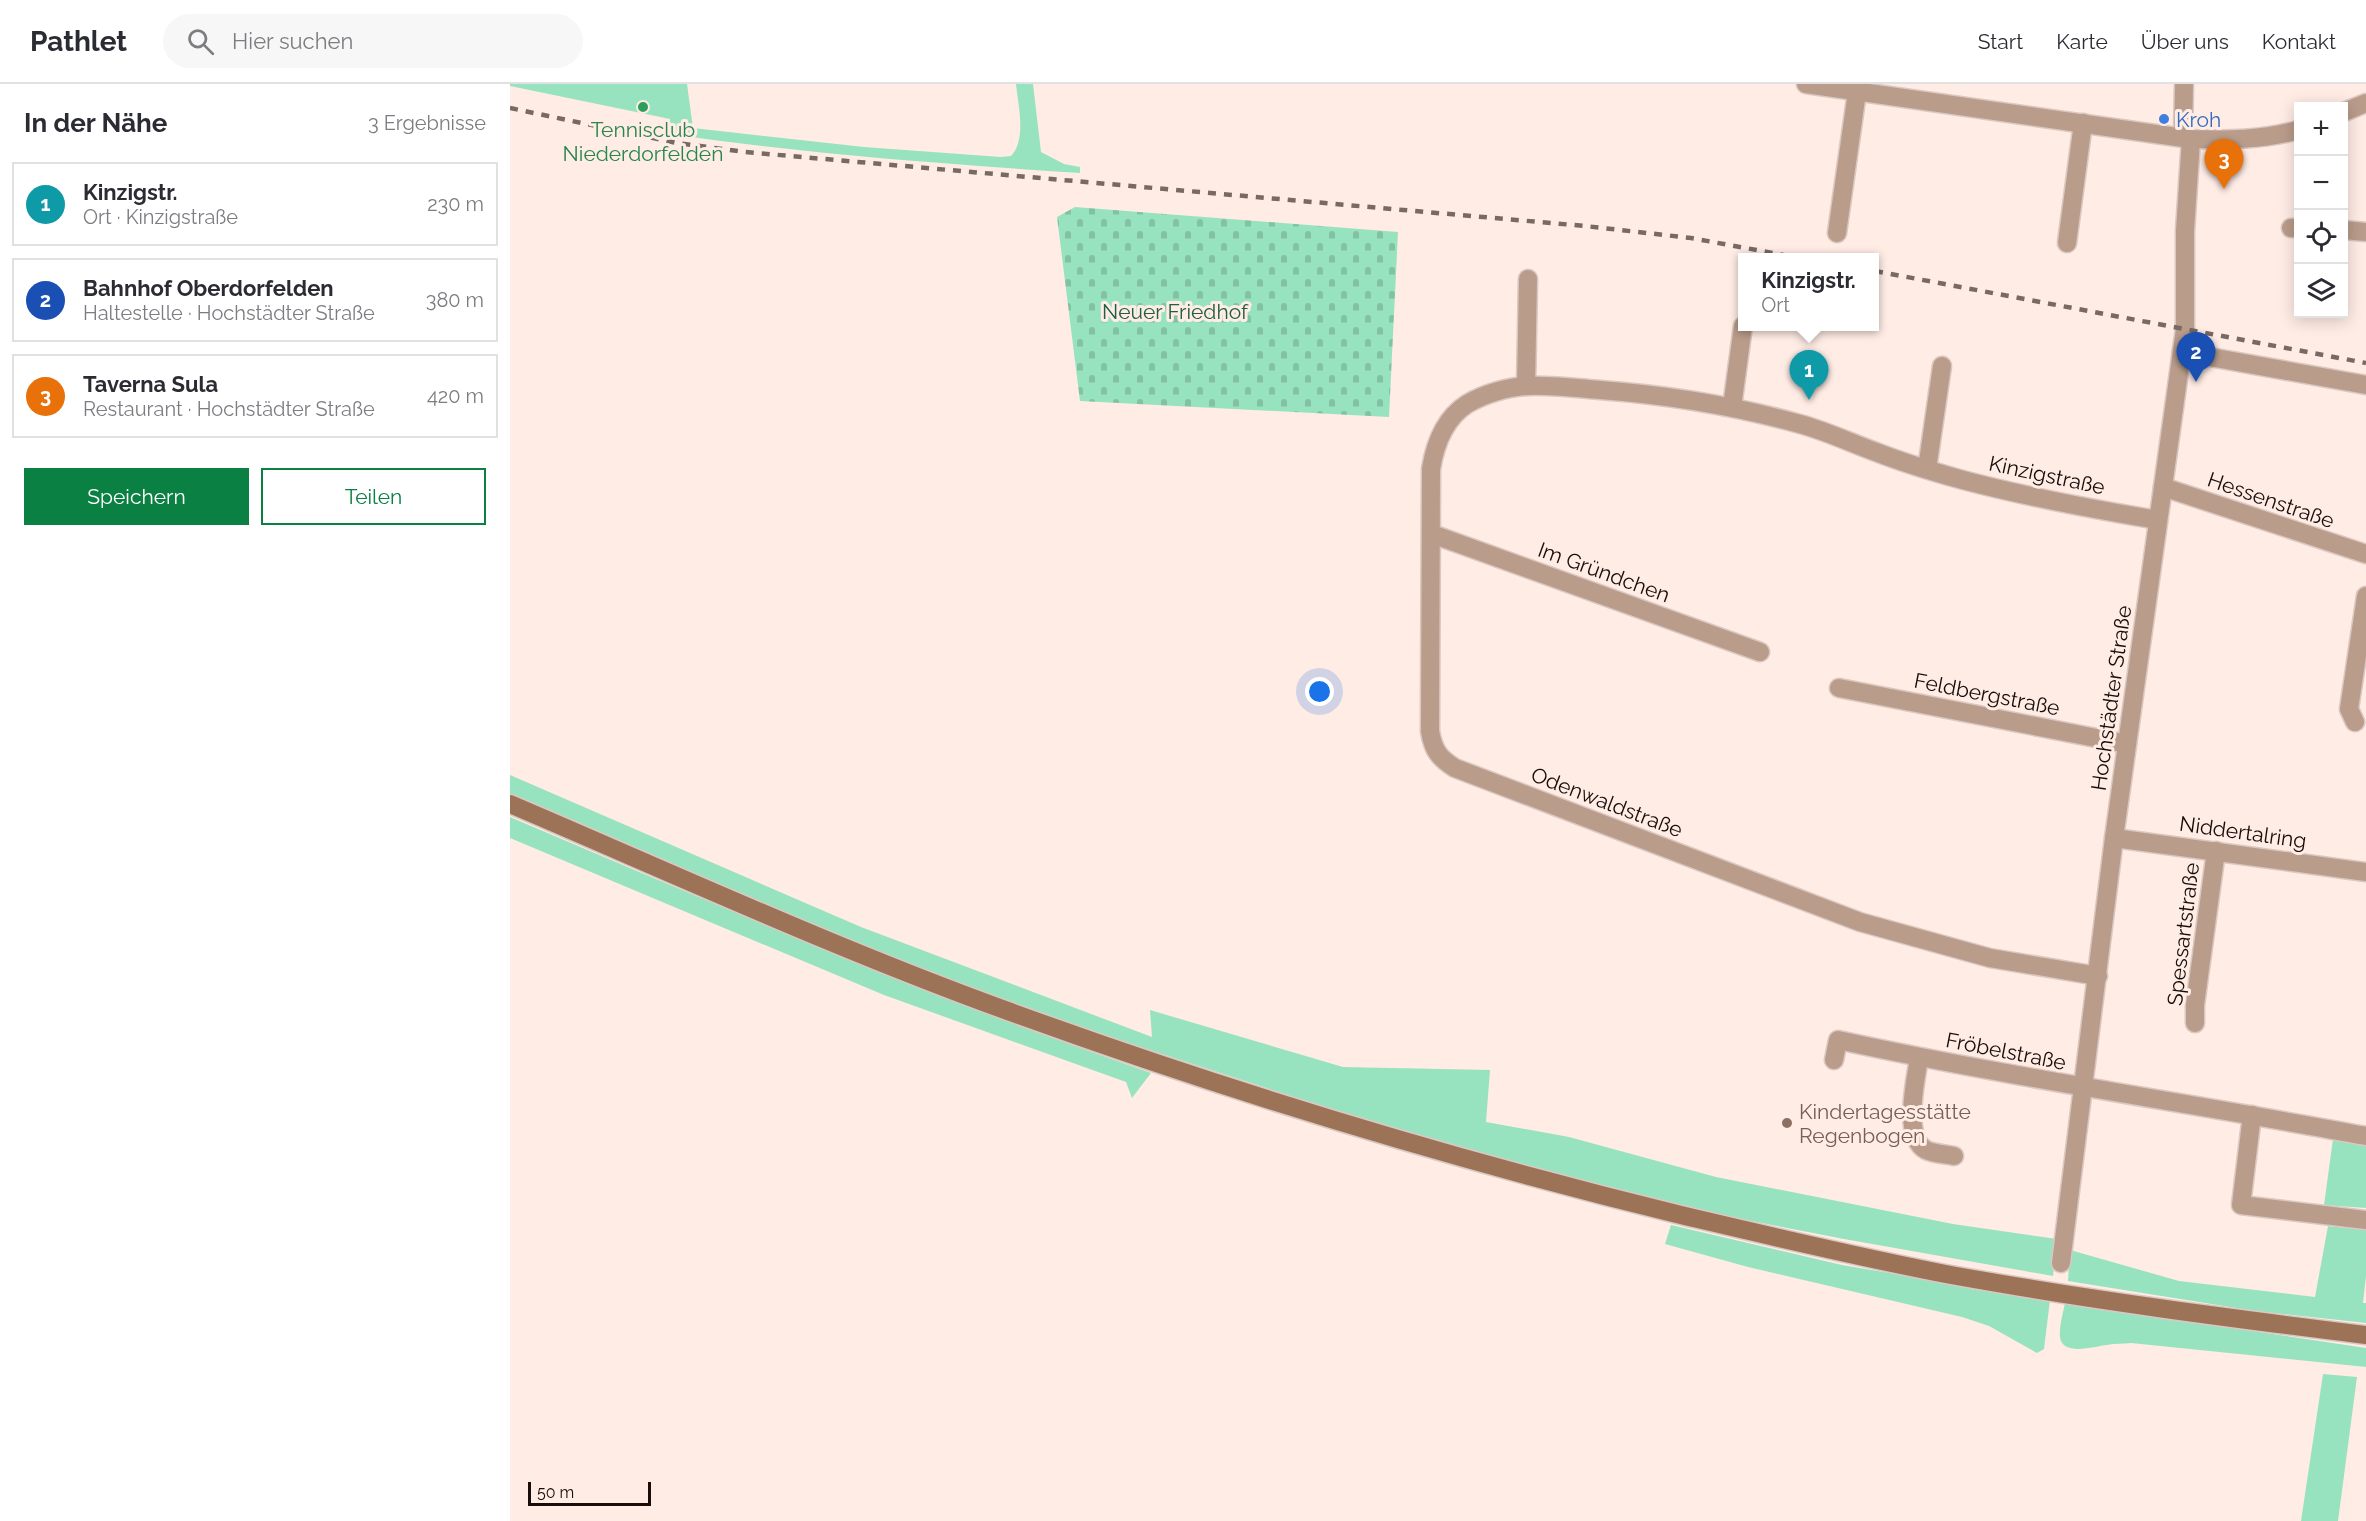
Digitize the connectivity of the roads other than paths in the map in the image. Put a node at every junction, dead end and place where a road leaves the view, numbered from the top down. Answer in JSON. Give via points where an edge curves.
{"nodes":[{"id":1,"x":1806,"y":84,"type":"edge"},
{"id":2,"x":2184,"y":84,"type":"edge"},
{"id":3,"x":1854,"y":89,"type":"edge"},
{"id":4,"x":2366,"y":103,"type":"edge"},
{"id":5,"x":2348,"y":110,"type":"edge"},
{"id":6,"x":2083,"y":123,"type":"junction"},
{"id":7,"x":2294,"y":131,"type":"edge"},
{"id":8,"x":2187,"y":138,"type":"junction"},
{"id":9,"x":2348,"y":230,"type":"edge"},
{"id":10,"x":2366,"y":232,"type":"edge"},
{"id":11,"x":1837,"y":233,"type":"dead end"},
{"id":12,"x":2067,"y":243,"type":"dead end"},
{"id":13,"x":1528,"y":279,"type":"dead end"},
{"id":14,"x":1742,"y":331,"type":"edge"},
{"id":15,"x":2182,"y":352,"type":"junction"},
{"id":16,"x":1942,"y":366,"type":"dead end"},
{"id":17,"x":1526,"y":386,"type":"junction"},
{"id":18,"x":2366,"y":386,"type":"edge"},
{"id":19,"x":1732,"y":407,"type":"junction"},
{"id":20,"x":1454,"y":414,"type":"joint"},
{"id":21,"x":1927,"y":470,"type":"junction"},
{"id":22,"x":2163,"y":487,"type":"junction"},
{"id":23,"x":2158,"y":520,"type":"junction"},
{"id":24,"x":1432,"y":534,"type":"junction"},
{"id":25,"x":2366,"y":554,"type":"edge"},
{"id":26,"x":2366,"y":596,"type":"edge"},
{"id":27,"x":1760,"y":652,"type":"dead end"},
{"id":28,"x":1839,"y":688,"type":"dead end"},
{"id":29,"x":2355,"y":722,"type":"dead end"},
{"id":30,"x":2127,"y":744,"type":"junction"},
{"id":31,"x":510,"y":804,"type":"edge"},
{"id":32,"x":2114,"y":838,"type":"junction"},
{"id":33,"x":2216,"y":851,"type":"junction"},
{"id":34,"x":2366,"y":872,"type":"edge"},
{"id":35,"x":2098,"y":976,"type":"junction"},
{"id":36,"x":2195,"y":1023,"type":"dead end"},
{"id":37,"x":1919,"y":1058,"type":"junction"},
{"id":38,"x":1834,"y":1060,"type":"dead end"},
{"id":39,"x":2084,"y":1089,"type":"junction"},
{"id":40,"x":2252,"y":1115,"type":"junction"},
{"id":41,"x":2366,"y":1136,"type":"edge"},
{"id":42,"x":1954,"y":1156,"type":"dead end"},
{"id":43,"x":2366,"y":1220,"type":"edge"},
{"id":44,"x":2061,"y":1263,"type":"dead end"},
{"id":45,"x":2366,"y":1335,"type":"edge"}],
"edges":[{"from":1,"to":3,"type":"street"},
{"from":2,"to":8,"type":"street","name":"Hochstädter Straße"},
{"from":3,"to":6,"type":"street"},
{"from":3,"to":11,"type":"street"},
{"from":4,"to":5,"type":"street"},
{"from":6,"to":8,"type":"street"},
{"from":6,"to":12,"type":"street"},
{"from":7,"to":8,"type":"street","via":[[2236,140]]},
{"from":8,"to":15,"type":"street","name":"Hochstädter Straße"},
{"from":9,"to":10,"type":"street"},
{"from":13,"to":17,"type":"street"},
{"from":14,"to":19,"type":"street"},
{"from":15,"to":18,"type":"street"},
{"from":15,"to":22,"type":"street","name":"Hochstädter Straße"},
{"from":16,"to":21,"type":"street"},
{"from":17,"to":19,"type":"street","name":"Kinzigstraße","via":[[1622,392]]},
{"from":17,"to":20,"type":"street","name":"Kinzigstraße","via":[[1491,393]]},
{"from":19,"to":21,"type":"street","name":"Kinzigstraße","via":[[1822,431]]},
{"from":20,"to":24,"type":"street","name":"Odenwaldstraße","via":[[1433,454]]},
{"from":21,"to":23,"type":"street","name":"Kinzigstraße","via":[[2049,500]]},
{"from":22,"to":23,"type":"street","name":"Hochstädter Straße"},
{"from":22,"to":25,"type":"street","name":"Hessenstraße"},
{"from":23,"to":30,"type":"street","name":"Hochstädter Straße"},
{"from":24,"to":27,"type":"street","name":"Im Gründchen"},
{"from":24,"to":35,"type":"street","name":"Odenwaldstraße","via":[[1430,731],[1432,745],[1444,761],[1860,922],[1990,958]]},
{"from":26,"to":29,"type":"street","via":[[2349,709]]},
{"from":28,"to":30,"type":"street","name":"Feldbergstraße"},
{"from":30,"to":32,"type":"street","name":"Hochstädter Straße"},
{"from":31,"to":45,"type":"main road","via":[[1003,1010],[1437,1152],[1847,1254],[1944,1273]]},
{"from":32,"to":33,"type":"street","name":"Niddertalring"},
{"from":32,"to":35,"type":"street","name":"Hochstädter Straße"},
{"from":33,"to":34,"type":"street","name":"Niddertalring"},
{"from":33,"to":36,"type":"street","name":"Spessartstraße"},
{"from":35,"to":39,"type":"street","name":"Hochstädter Straße"},
{"from":37,"to":38,"type":"street","name":"Fröbelstraße","via":[[1838,1040]]},
{"from":37,"to":39,"type":"street","name":"Fröbelstraße"},
{"from":37,"to":42,"type":"street","name":"Fröbelstraße","via":[[1911,1112],[1918,1142],[1928,1151]]},
{"from":39,"to":40,"type":"street","name":"Fröbelstraße"},
{"from":39,"to":44,"type":"street","name":"Hochstädter Straße"},
{"from":40,"to":41,"type":"street","name":"Fröbelstraße"},
{"from":40,"to":43,"type":"street","via":[[2241,1205]]}]}
